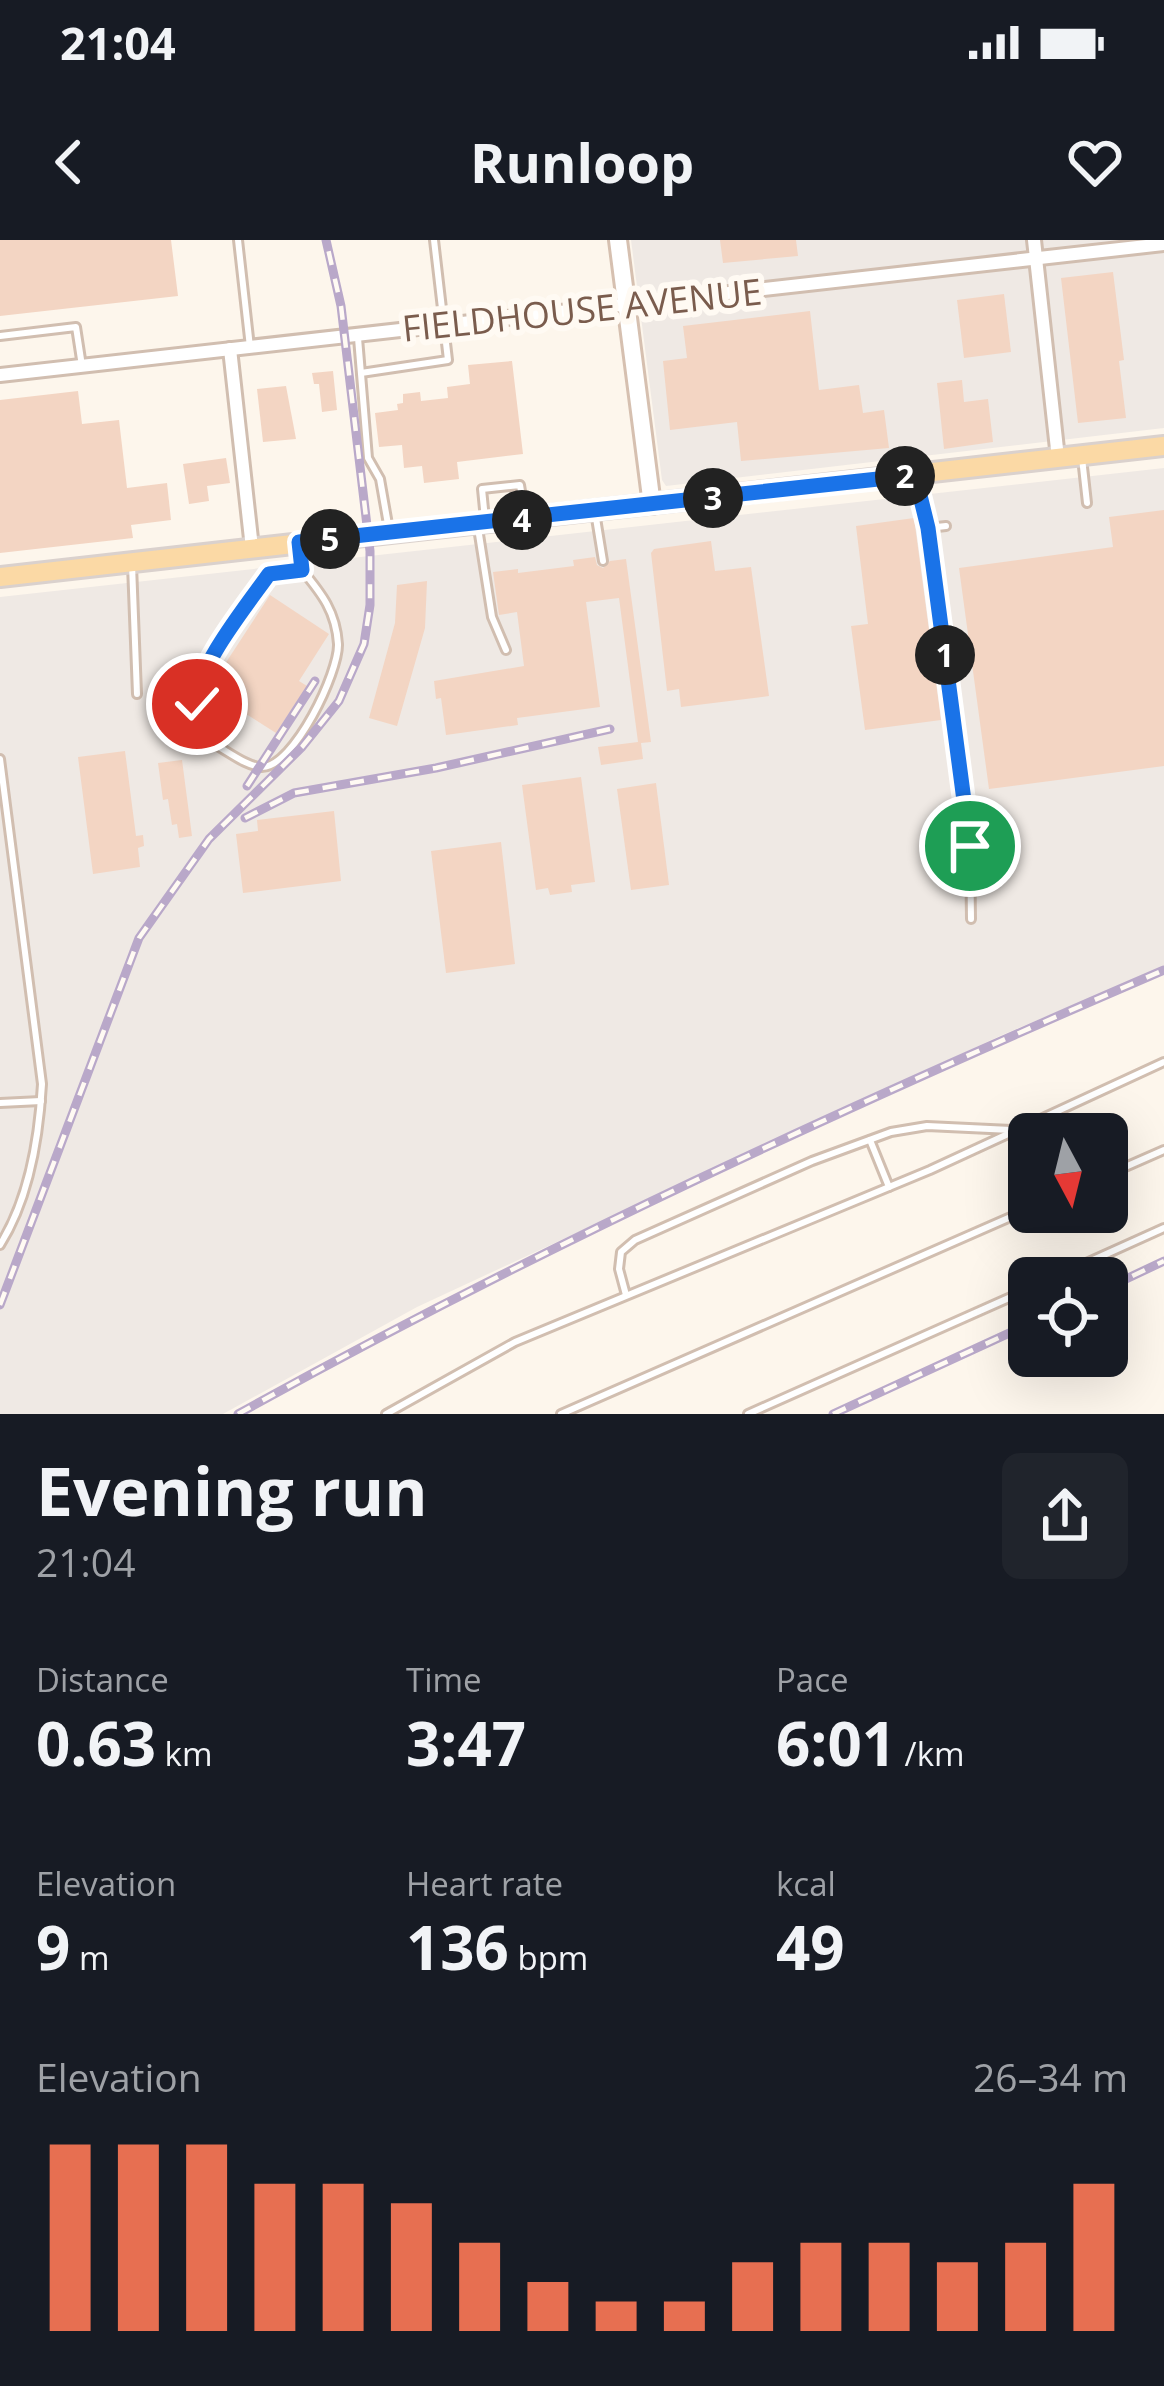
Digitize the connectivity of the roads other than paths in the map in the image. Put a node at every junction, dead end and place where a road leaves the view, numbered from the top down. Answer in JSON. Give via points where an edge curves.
{"nodes":[{"id":1,"x":238,"y":240,"type":"edge"},
{"id":2,"x":434,"y":240,"type":"edge"},
{"id":3,"x":617,"y":240,"type":"edge"},
{"id":4,"x":1034,"y":240,"type":"edge"},
{"id":5,"x":1164,"y":244,"type":"edge"},
{"id":6,"x":1036,"y":258,"type":"junction"},
{"id":7,"x":626,"y":305,"type":"junction"},
{"id":8,"x":445,"y":325,"type":"junction"},
{"id":9,"x":358,"y":335,"type":"junction"},
{"id":10,"x":0,"y":336,"type":"edge"},
{"id":11,"x":250,"y":346,"type":"junction"},
{"id":12,"x":230,"y":349,"type":"junction"},
{"id":13,"x":82,"y":366,"type":"junction"},
{"id":14,"x":361,"y":373,"type":"junction"},
{"id":15,"x":0,"y":375,"type":"edge"},
{"id":16,"x":1164,"y":446,"type":"edge"},
{"id":17,"x":1082,"y":455,"type":"junction"},
{"id":18,"x":1058,"y":458,"type":"junction"},
{"id":19,"x":915,"y":475,"type":"junction"},
{"id":20,"x":1088,"y":503,"type":"dead end"},
{"id":21,"x":652,"y":505,"type":"junction"},
{"id":22,"x":595,"y":512,"type":"junction"},
{"id":23,"x":525,"y":519,"type":"junction"},
{"id":24,"x":481,"y":524,"type":"junction"},
{"id":25,"x":946,"y":526,"type":"dead end"},
{"id":26,"x":928,"y":528,"type":"junction"},
{"id":27,"x":389,"y":534,"type":"junction"},
{"id":28,"x":299,"y":542,"type":"junction"},
{"id":29,"x":252,"y":548,"type":"junction"},
{"id":30,"x":603,"y":561,"type":"dead end"},
{"id":31,"x":131,"y":562,"type":"junction"},
{"id":32,"x":302,"y":570,"type":"junction"},
{"id":33,"x":0,"y":577,"type":"edge"},
{"id":34,"x":506,"y":650,"type":"dead end"},
{"id":35,"x":137,"y":694,"type":"dead end"},
{"id":36,"x":0,"y":759,"type":"edge"},
{"id":37,"x":971,"y":919,"type":"dead end"},
{"id":38,"x":1164,"y":1062,"type":"edge"},
{"id":39,"x":41,"y":1101,"type":"junction"},
{"id":40,"x":0,"y":1103,"type":"edge"},
{"id":41,"x":1053,"y":1113,"type":"edge"},
{"id":42,"x":1008,"y":1131,"type":"edge"},
{"id":43,"x":1008,"y":1134,"type":"edge"},
{"id":44,"x":870,"y":1139,"type":"junction"},
{"id":45,"x":1164,"y":1150,"type":"edge"},
{"id":46,"x":1128,"y":1166,"type":"edge"},
{"id":47,"x":889,"y":1187,"type":"junction"},
{"id":48,"x":1008,"y":1218,"type":"edge"},
{"id":49,"x":1164,"y":1228,"type":"edge"},
{"id":50,"x":1,"y":1247,"type":"edge"},
{"id":51,"x":1100,"y":1257,"type":"edge"},
{"id":52,"x":626,"y":1296,"type":"junction"},
{"id":53,"x":1008,"y":1297,"type":"edge"},
{"id":54,"x":386,"y":1414,"type":"edge"},
{"id":55,"x":561,"y":1414,"type":"edge"},
{"id":56,"x":748,"y":1414,"type":"edge"}],
"edges":[{"from":1,"to":11,"type":"lane"},
{"from":2,"to":8,"type":"lane"},
{"from":3,"to":7,"type":"street"},
{"from":4,"to":6,"type":"street"},
{"from":5,"to":6,"type":"street","name":"FIELDHOUSE AVENUE"},
{"from":6,"to":7,"type":"street","name":"FIELDHOUSE AVENUE"},
{"from":6,"to":18,"type":"street"},
{"from":7,"to":8,"type":"street","name":"FIELDHOUSE AVENUE"},
{"from":7,"to":21,"type":"street"},
{"from":8,"to":9,"type":"street","name":"FIELDHOUSE AVENUE"},
{"from":8,"to":14,"type":"lane","via":[[448,360]]},
{"from":9,"to":11,"type":"street","name":"FIELDHOUSE AVENUE"},
{"from":9,"to":14,"type":"lane"},
{"from":10,"to":13,"type":"lane","via":[[76,327]]},
{"from":11,"to":12,"type":"street","name":"FIELDHOUSE AVENUE"},
{"from":12,"to":13,"type":"street","name":"FIELDHOUSE AVENUE"},
{"from":12,"to":29,"type":"street"},
{"from":13,"to":15,"type":"street","name":"FIELDHOUSE AVENUE"},
{"from":14,"to":27,"type":"lane","via":[[368,458]]},
{"from":16,"to":17,"type":"main road"},
{"from":17,"to":18,"type":"main road"},
{"from":17,"to":20,"type":"lane"},
{"from":18,"to":19,"type":"main road"},
{"from":19,"to":21,"type":"main road"},
{"from":19,"to":26,"type":"lane"},
{"from":21,"to":22,"type":"main road"},
{"from":22,"to":23,"type":"main road"},
{"from":22,"to":30,"type":"lane"},
{"from":23,"to":24,"type":"main road"},
{"from":23,"to":24,"type":"lane","via":[[520,484],[482,489]]},
{"from":24,"to":27,"type":"main road"},
{"from":24,"to":34,"type":"lane","via":[[492,617]]},
{"from":25,"to":26,"type":"lane"},
{"from":26,"to":37,"type":"lane","via":[[970,846]]},
{"from":27,"to":28,"type":"main road"},
{"from":28,"to":29,"type":"main road"},
{"from":28,"to":32,"type":"lane"},
{"from":29,"to":31,"type":"main road"},
{"from":31,"to":33,"type":"main road"},
{"from":31,"to":35,"type":"lane"},
{"from":32,"to":32,"type":"lane","via":[[269,574],[194,692],[212,743],[259,767],[271,765],[306,726],[332,679],[338,650],[329,602]]},
{"from":36,"to":39,"type":"lane"},
{"from":38,"to":41,"type":"lane"},
{"from":39,"to":40,"type":"lane"},
{"from":39,"to":50,"type":"lane","via":[[39,1136]]},
{"from":42,"to":44,"type":"lane","via":[[927,1126]]},
{"from":43,"to":47,"type":"lane"},
{"from":44,"to":47,"type":"lane"},
{"from":44,"to":52,"type":"lane","via":[[635,1240],[621,1252]]},
{"from":45,"to":46,"type":"lane"},
{"from":47,"to":52,"type":"lane"},
{"from":48,"to":55,"type":"lane"},
{"from":49,"to":51,"type":"lane"},
{"from":52,"to":54,"type":"lane","via":[[515,1342]]},
{"from":53,"to":56,"type":"lane"}]}
